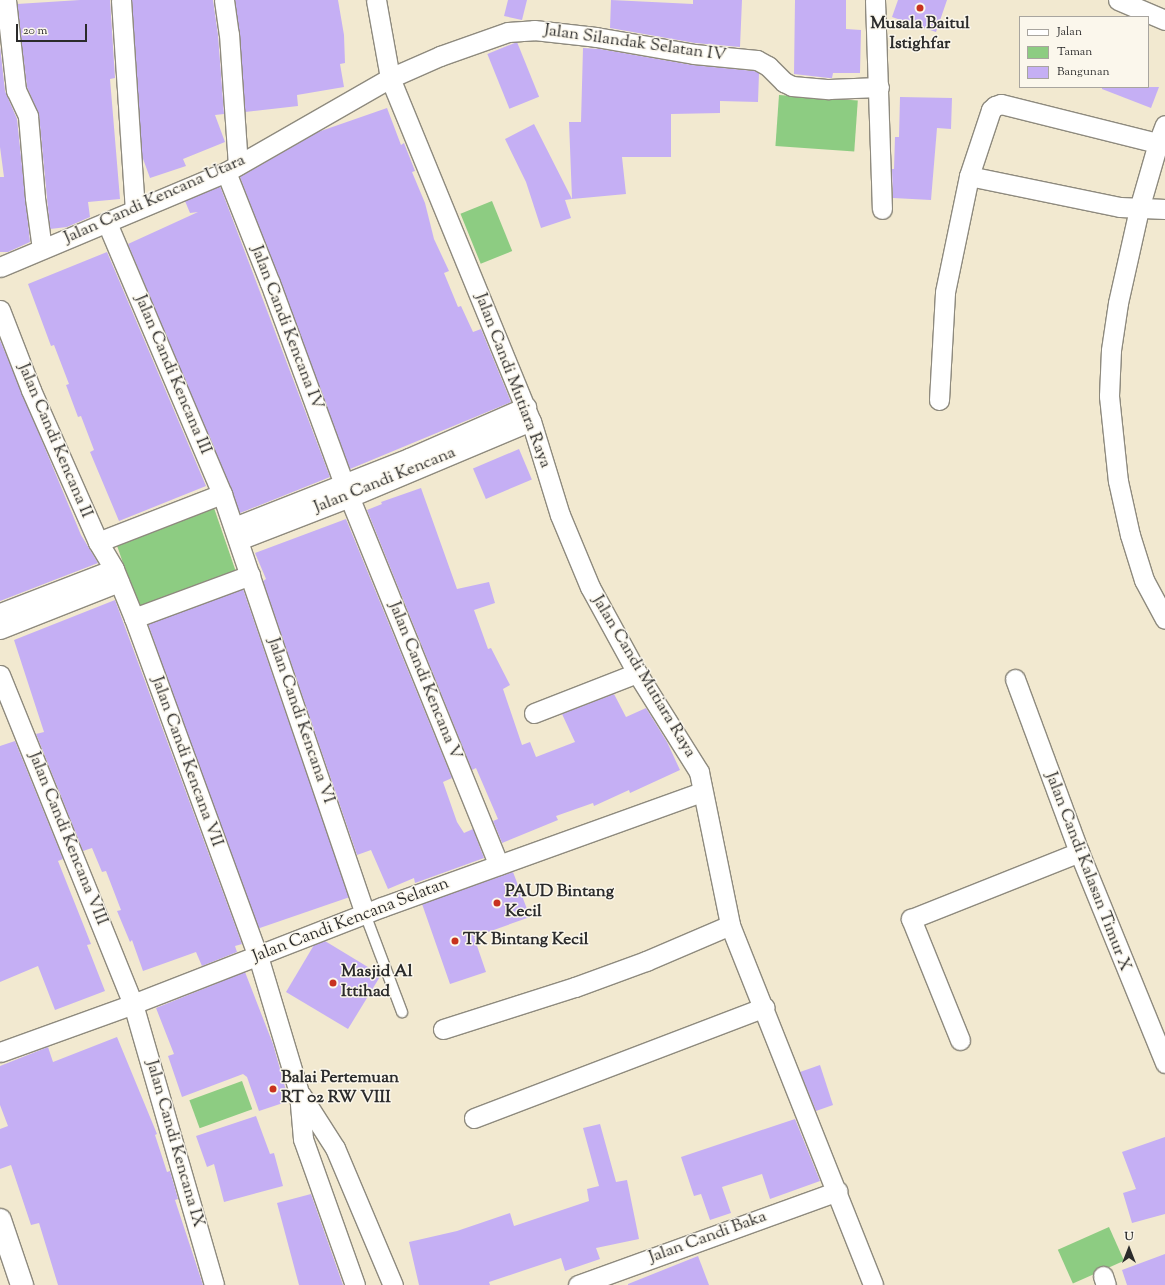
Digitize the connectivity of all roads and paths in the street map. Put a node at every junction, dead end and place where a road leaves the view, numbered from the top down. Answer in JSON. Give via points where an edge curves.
{"nodes":[{"id":1,"x":6,"y":0,"type":"edge"},
{"id":2,"x":121,"y":0,"type":"edge"},
{"id":3,"x":224,"y":0,"type":"edge"},
{"id":4,"x":376,"y":0,"type":"edge"},
{"id":5,"x":875,"y":0,"type":"edge"},
{"id":6,"x":1118,"y":0,"type":"edge"},
{"id":7,"x":1165,"y":20,"type":"edge"},
{"id":8,"x":390,"y":78,"type":"junction"},
{"id":9,"x":878,"y":87,"type":"junction"},
{"id":10,"x":1165,"y":125,"type":"edge"},
{"id":11,"x":1158,"y":143,"type":"junction"},
{"id":12,"x":232,"y":168,"type":"junction"},
{"id":13,"x":969,"y":176,"type":"junction"},
{"id":14,"x":135,"y":209,"type":"junction"},
{"id":15,"x":882,"y":209,"type":"dead end"},
{"id":16,"x":1139,"y":209,"type":"junction"},
{"id":17,"x":1165,"y":209,"type":"edge"},
{"id":18,"x":108,"y":223,"type":"junction"},
{"id":19,"x":42,"y":249,"type":"junction"},
{"id":20,"x":0,"y":267,"type":"edge"},
{"id":21,"x":0,"y":310,"type":"edge"},
{"id":22,"x":939,"y":400,"type":"dead end"},
{"id":23,"x":528,"y":414,"type":"junction"},
{"id":24,"x":347,"y":490,"type":"junction"},
{"id":25,"x":222,"y":494,"type":"junction"},
{"id":26,"x":237,"y":533,"type":"junction"},
{"id":27,"x":98,"y":542,"type":"junction"},
{"id":28,"x":116,"y":575,"type":"junction"},
{"id":29,"x":250,"y":575,"type":"junction"},
{"id":30,"x":0,"y":613,"type":"edge"},
{"id":31,"x":134,"y":618,"type":"junction"},
{"id":32,"x":1165,"y":619,"type":"edge"},
{"id":33,"x":0,"y":629,"type":"edge"},
{"id":34,"x":637,"y":673,"type":"junction"},
{"id":35,"x":0,"y":675,"type":"edge"},
{"id":36,"x":1015,"y":680,"type":"dead end"},
{"id":37,"x":534,"y":713,"type":"dead end"},
{"id":38,"x":702,"y":792,"type":"junction"},
{"id":39,"x":1079,"y":852,"type":"junction"},
{"id":40,"x":499,"y":865,"type":"junction"},
{"id":41,"x":365,"y":914,"type":"junction"},
{"id":42,"x":730,"y":925,"type":"junction"},
{"id":43,"x":258,"y":956,"type":"junction"},
{"id":44,"x":133,"y":1004,"type":"junction"},
{"id":45,"x":764,"y":1007,"type":"junction"},
{"id":46,"x":402,"y":1012,"type":"dead end"},
{"id":47,"x":443,"y":1029,"type":"dead end"},
{"id":48,"x":960,"y":1040,"type":"dead end"},
{"id":49,"x":0,"y":1052,"type":"edge"},
{"id":50,"x":1165,"y":1063,"type":"edge"},
{"id":51,"x":299,"y":1092,"type":"junction"},
{"id":52,"x":474,"y":1118,"type":"dead end"},
{"id":53,"x":838,"y":1192,"type":"junction"},
{"id":54,"x":0,"y":1220,"type":"edge"},
{"id":55,"x":22,"y":1285,"type":"edge"},
{"id":56,"x":214,"y":1285,"type":"edge"},
{"id":57,"x":355,"y":1285,"type":"edge"},
{"id":58,"x":393,"y":1285,"type":"edge"},
{"id":59,"x":578,"y":1285,"type":"edge"},
{"id":60,"x":873,"y":1285,"type":"edge"}],
"edges":[{"from":1,"to":19,"type":"street","via":[[16,90],[28,116]]},
{"from":2,"to":14,"type":"street"},
{"from":3,"to":12,"type":"street","name":"Jalan Candi Kencana IV","via":[[229,34]]},
{"from":4,"to":8,"type":"street","name":"Jalan Candi Mutiara Raya"},
{"from":5,"to":9,"type":"street"},
{"from":6,"to":7,"type":"street"},
{"from":8,"to":9,"type":"street","name":"Jalan Silandak Selatan IV","via":[[440,56],[508,32],[534,30],[757,60],[792,86],[829,89]]},
{"from":8,"to":12,"type":"street","name":"Jalan Candi Kencana Utara"},
{"from":8,"to":23,"type":"street","name":"Jalan Candi Mutiara Raya"},
{"from":9,"to":15,"type":"street"},
{"from":10,"to":11,"type":"street"},
{"from":11,"to":13,"type":"street","via":[[1001,104],[991,110]]},
{"from":11,"to":16,"type":"street"},
{"from":12,"to":14,"type":"street","name":"Jalan Candi Kencana Utara"},
{"from":12,"to":24,"type":"street","name":"Jalan Candi Kencana IV","via":[[270,283]]},
{"from":13,"to":16,"type":"street"},
{"from":13,"to":22,"type":"street","via":[[945,292]]},
{"from":14,"to":18,"type":"street","name":"Jalan Candi Kencana Utara"},
{"from":16,"to":17,"type":"street"},
{"from":16,"to":32,"type":"street","via":[[1114,330],[1109,396],[1118,481],[1130,535],[1144,580]]},
{"from":18,"to":19,"type":"street","name":"Jalan Candi Kencana Utara"},
{"from":18,"to":25,"type":"street","name":"Jalan Candi Kencana III"},
{"from":19,"to":20,"type":"street","name":"Jalan Candi Kencana Utara"},
{"from":21,"to":27,"type":"street","name":"Jalan Candi Kencana II","via":[[31,390]]},
{"from":23,"to":24,"type":"street","name":"Jalan Candi Kencana"},
{"from":23,"to":34,"type":"street","name":"Jalan Candi Mutiara Raya","via":[[560,515],[587,580]]},
{"from":24,"to":26,"type":"street","name":"Jalan Candi Kencana"},
{"from":24,"to":40,"type":"street","name":"Jalan Candi Kencana V"},
{"from":25,"to":26,"type":"street","name":"Jalan Candi Kencana III"},
{"from":25,"to":27,"type":"street"},
{"from":26,"to":29,"type":"street","name":"Jalan Candi Kencana VI"},
{"from":27,"to":28,"type":"street","name":"Jalan Candi Kencana II"},
{"from":28,"to":30,"type":"street"},
{"from":28,"to":31,"type":"street","name":"Jalan Candi Kencana VII"},
{"from":28,"to":33,"type":"street"},
{"from":29,"to":31,"type":"street"},
{"from":29,"to":41,"type":"street","name":"Jalan Candi Kencana VI"},
{"from":31,"to":43,"type":"street","name":"Jalan Candi Kencana VII"},
{"from":34,"to":37,"type":"street"},
{"from":34,"to":38,"type":"street","name":"Jalan Candi Mutiara Raya","via":[[696,767]]},
{"from":35,"to":44,"type":"street","name":"Jalan Candi Kencana VIII"},
{"from":36,"to":39,"type":"street","name":"Jalan Candi Kalasan Timur X"},
{"from":38,"to":40,"type":"street","name":"Jalan Candi Kencana Selatan"},
{"from":38,"to":42,"type":"street","name":"Jalan Candi Mutiara Raya"},
{"from":39,"to":48,"type":"street","via":[[911,919]]},
{"from":39,"to":50,"type":"street","name":"Jalan Candi Kalasan Timur X"},
{"from":40,"to":41,"type":"street","name":"Jalan Candi Kencana Selatan"},
{"from":41,"to":43,"type":"street","name":"Jalan Candi Kencana Selatan"},
{"from":41,"to":46,"type":"lane"},
{"from":42,"to":45,"type":"street","name":"Jalan Candi Mutiara Raya"},
{"from":42,"to":47,"type":"street","via":[[604,977]]},
{"from":43,"to":44,"type":"street","name":"Jalan Candi Kencana Selatan"},
{"from":43,"to":51,"type":"street","name":"Jalan Candi Kencana VII"},
{"from":44,"to":49,"type":"street","name":"Jalan Candi Kencana Selatan"},
{"from":44,"to":56,"type":"street","name":"Jalan Candi Kencana IX"},
{"from":45,"to":52,"type":"street"},
{"from":45,"to":53,"type":"street","name":"Jalan Candi Mutiara Raya"},
{"from":51,"to":57,"type":"street","via":[[303,1139]]},
{"from":51,"to":58,"type":"street","via":[[335,1148]]},
{"from":53,"to":59,"type":"street","name":"Jalan Candi Baka"},
{"from":53,"to":60,"type":"street","name":"Jalan Candi Mutiara Raya"},
{"from":54,"to":55,"type":"street"}]}
